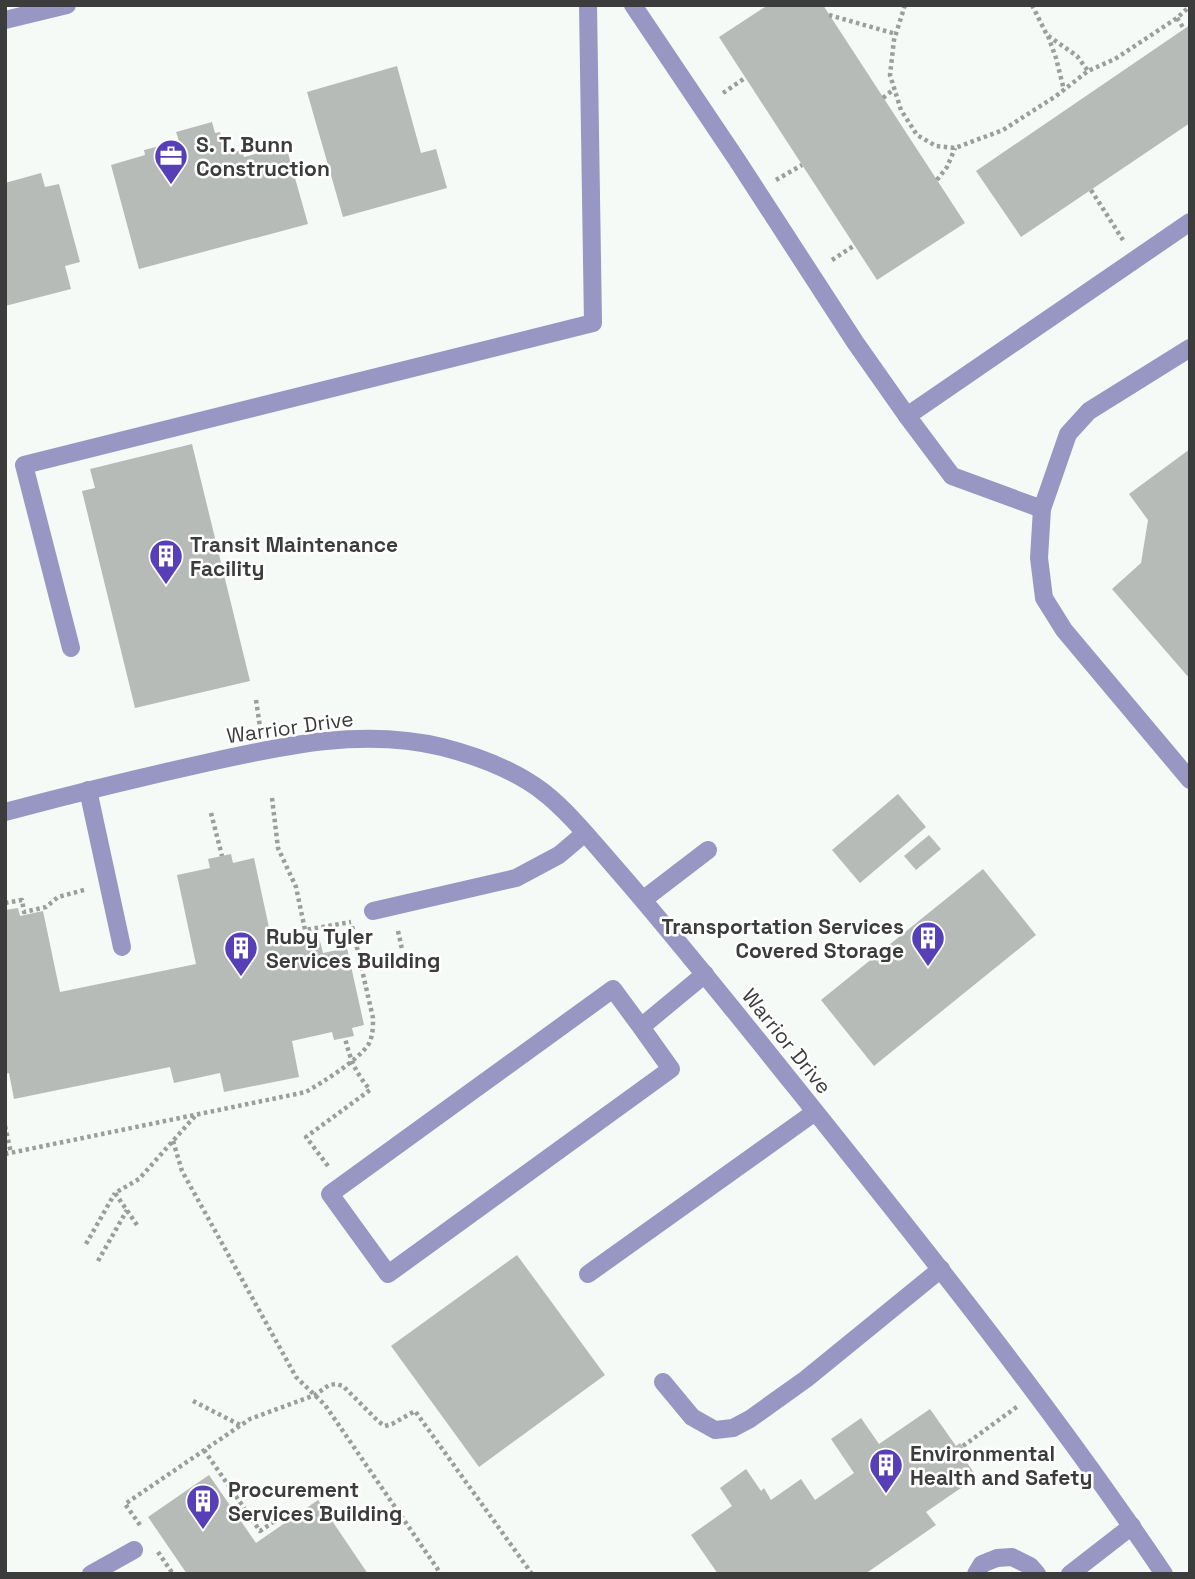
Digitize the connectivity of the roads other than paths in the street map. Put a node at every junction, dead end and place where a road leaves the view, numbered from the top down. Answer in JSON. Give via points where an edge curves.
{"nodes":[{"id":1,"x":67,"y":5,"type":"edge"},
{"id":2,"x":588,"y":5,"type":"edge"},
{"id":3,"x":633,"y":5,"type":"edge"},
{"id":4,"x":5,"y":20,"type":"edge"},
{"id":5,"x":1190,"y":222,"type":"edge"},
{"id":6,"x":1190,"y":348,"type":"edge"},
{"id":7,"x":907,"y":416,"type":"junction"},
{"id":8,"x":1042,"y":509,"type":"junction"},
{"id":9,"x":71,"y":648,"type":"dead end"},
{"id":10,"x":1190,"y":780,"type":"edge"},
{"id":11,"x":88,"y":790,"type":"junction"},
{"id":12,"x":5,"y":812,"type":"edge"},
{"id":13,"x":585,"y":833,"type":"junction"},
{"id":14,"x":708,"y":850,"type":"dead end"},
{"id":15,"x":644,"y":900,"type":"junction"},
{"id":16,"x":373,"y":911,"type":"road end"},
{"id":17,"x":122,"y":947,"type":"dead end"},
{"id":18,"x":705,"y":974,"type":"junction"},
{"id":19,"x":641,"y":1027,"type":"junction"},
{"id":20,"x":815,"y":1112,"type":"junction"},
{"id":21,"x":941,"y":1269,"type":"junction"},
{"id":22,"x":587,"y":1275,"type":"dead end"},
{"id":23,"x":663,"y":1382,"type":"dead end"},
{"id":24,"x":1132,"y":1526,"type":"junction"},
{"id":25,"x":134,"y":1550,"type":"dead end"},
{"id":26,"x":91,"y":1574,"type":"edge"},
{"id":27,"x":976,"y":1574,"type":"edge"},
{"id":28,"x":1037,"y":1574,"type":"edge"},
{"id":29,"x":1070,"y":1574,"type":"edge"},
{"id":30,"x":1164,"y":1574,"type":"edge"}],
"edges":[{"from":1,"to":4,"type":"street"},
{"from":2,"to":9,"type":"street","via":[[593,323],[24,465]]},
{"from":3,"to":7,"type":"street"},
{"from":5,"to":7,"type":"street"},
{"from":6,"to":8,"type":"street","via":[[1089,411],[1068,433]]},
{"from":7,"to":8,"type":"street","via":[[953,476]]},
{"from":8,"to":10,"type":"street","via":[[1039,558],[1044,598],[1064,630]]},
{"from":11,"to":12,"type":"street","name":"Warrior Drive"},
{"from":11,"to":13,"type":"street","name":"Warrior Drive","via":[[325,740],[402,740],[477,757],[510,771],[542,791]]},
{"from":11,"to":17,"type":"street"},
{"from":13,"to":15,"type":"street","name":"Warrior Drive"},
{"from":13,"to":16,"type":"street","via":[[559,855],[516,877]]},
{"from":14,"to":15,"type":"street"},
{"from":15,"to":18,"type":"street","name":"Warrior Drive"},
{"from":18,"to":19,"type":"street"},
{"from":18,"to":20,"type":"street","name":"Warrior Drive"},
{"from":19,"to":19,"type":"street","via":[[613,989],[330,1194],[388,1273],[671,1069]]},
{"from":20,"to":21,"type":"street","name":"Warrior Drive"},
{"from":20,"to":22,"type":"street"},
{"from":21,"to":23,"type":"street","via":[[806,1379],[733,1428],[715,1430],[692,1417]]},
{"from":21,"to":24,"type":"street","name":"Warrior Drive"},
{"from":24,"to":29,"type":"street"},
{"from":24,"to":30,"type":"street","name":"Warrior Drive"},
{"from":25,"to":26,"type":"street"},
{"from":27,"to":28,"type":"street","via":[[982,1564],[1012,1557]]}]}
